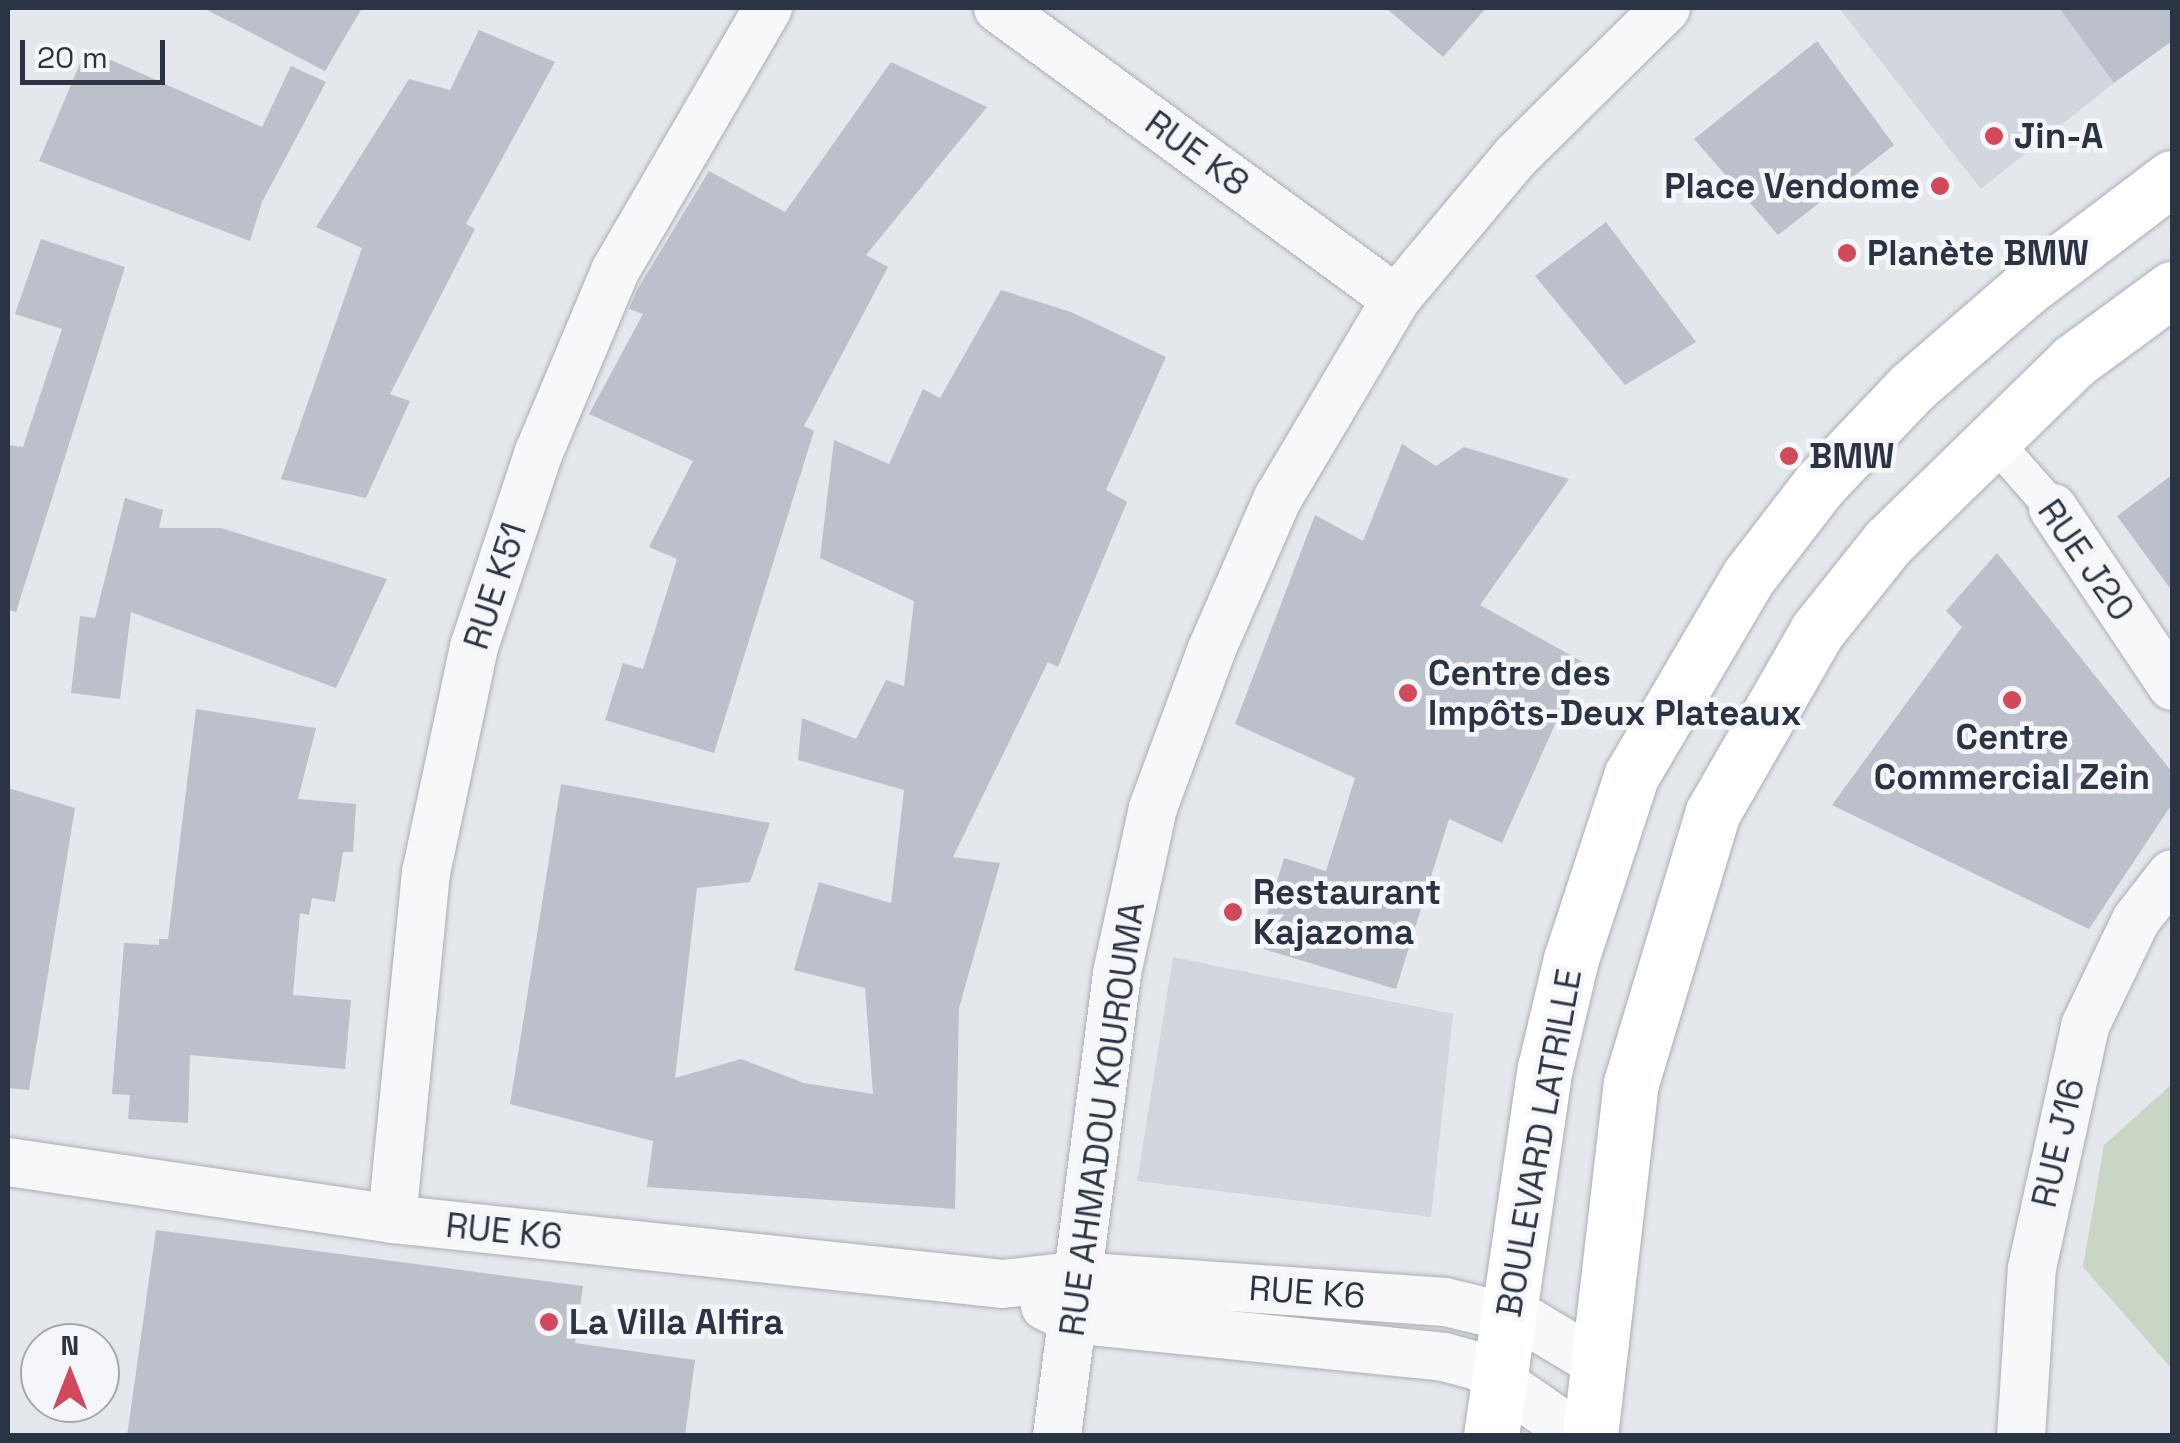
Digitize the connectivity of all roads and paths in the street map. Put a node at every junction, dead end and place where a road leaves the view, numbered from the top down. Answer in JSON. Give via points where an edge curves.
{"nodes":[{"id":1,"x":768,"y":8,"type":"edge"},
{"id":2,"x":998,"y":8,"type":"edge"},
{"id":3,"x":1666,"y":8,"type":"edge"},
{"id":4,"x":2172,"y":178,"type":"edge"},
{"id":5,"x":2172,"y":289,"type":"edge"},
{"id":6,"x":1396,"y":299,"type":"junction"},
{"id":7,"x":1992,"y":440,"type":"junction"},
{"id":8,"x":2054,"y":508,"type":"joint"},
{"id":9,"x":2172,"y":686,"type":"edge"},
{"id":10,"x":2172,"y":874,"type":"edge"},
{"id":11,"x":8,"y":1162,"type":"edge"},
{"id":12,"x":392,"y":1218,"type":"junction"},
{"id":13,"x":1073,"y":1298,"type":"junction"},
{"id":14,"x":1508,"y":1314,"type":"junction"},
{"id":15,"x":1599,"y":1364,"type":"junction"},
{"id":16,"x":1498,"y":1378,"type":"junction"},
{"id":17,"x":1057,"y":1436,"type":"edge"},
{"id":18,"x":1491,"y":1436,"type":"edge"},
{"id":19,"x":1579,"y":1436,"type":"edge"},
{"id":20,"x":1590,"y":1436,"type":"edge"},
{"id":21,"x":2021,"y":1436,"type":"edge"}],
"edges":[{"from":1,"to":12,"type":"street","name":"RUE K51","via":[[615,271],[540,452],[474,647],[426,873]]},
{"from":2,"to":6,"type":"street","name":"RUE K8"},
{"from":3,"to":6,"type":"street","name":"RUE AHMADOU KOUROUMA","via":[[1515,157]]},
{"from":4,"to":14,"type":"main road","name":"BOULEVARD LATRILLE","via":[[2024,288],[1912,387],[1820,485],[1749,576],[1688,672],[1631,776],[1571,959],[1544,1068]]},
{"from":5,"to":7,"type":"main road","via":[[2074,361]]},
{"from":6,"to":13,"type":"street","name":"RUE AHMADOU KOUROUMA","via":[[1278,498],[1211,651],[1154,808],[1116,973]]},
{"from":7,"to":8,"type":"street","name":"RUE J20"},
{"from":7,"to":15,"type":"main road","via":[[1888,542],[1817,631],[1713,812],[1631,1084]]},
{"from":8,"to":9,"type":"street","name":"RUE J20"},
{"from":10,"to":21,"type":"street","name":"RUE J16","via":[[2136,920],[2086,1026],[2032,1268]]},
{"from":11,"to":12,"type":"street","name":"RUE K6"},
{"from":12,"to":13,"type":"street","name":"RUE K6","via":[[1002,1284]]},
{"from":13,"to":14,"type":"street","name":"RUE K6","via":[[1445,1302]]},
{"from":13,"to":16,"type":"street","name":"RUE K6","via":[[1444,1357]]},
{"from":13,"to":17,"type":"street","name":"RUE AHMADOU KOUROUMA"},
{"from":14,"to":15,"type":"street","name":"RUE K6","via":[[1563,1338]]},
{"from":14,"to":16,"type":"main road","name":"BOULEVARD LATRILLE"},
{"from":15,"to":20,"type":"main road"},
{"from":16,"to":18,"type":"main road","name":"BOULEVARD LATRILLE"},
{"from":16,"to":19,"type":"street","name":"RUE K6"}]}
